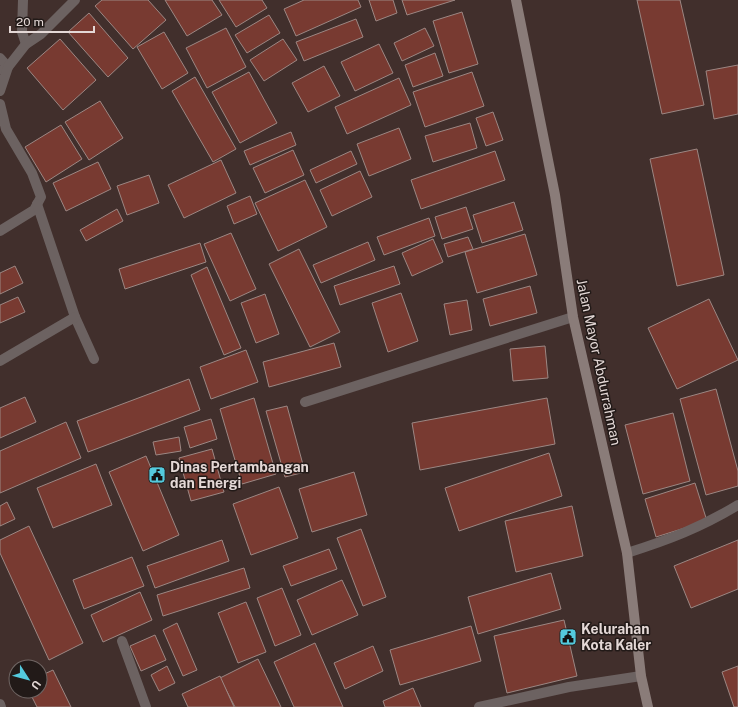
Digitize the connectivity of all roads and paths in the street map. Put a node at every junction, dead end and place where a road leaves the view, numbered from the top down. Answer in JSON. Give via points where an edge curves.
{"nodes":[{"id":1,"x":24,"y":0,"type":"edge"},
{"id":2,"x":74,"y":0,"type":"edge"},
{"id":3,"x":516,"y":0,"type":"edge"},
{"id":4,"x":26,"y":44,"type":"junction"},
{"id":5,"x":0,"y":58,"type":"edge"},
{"id":6,"x":4,"y":69,"type":"edge"},
{"id":7,"x":0,"y":90,"type":"edge"},
{"id":8,"x":0,"y":104,"type":"edge"},
{"id":9,"x":37,"y":204,"type":"junction"},
{"id":10,"x":0,"y":231,"type":"edge"},
{"id":11,"x":75,"y":317,"type":"junction"},
{"id":12,"x":573,"y":317,"type":"junction"},
{"id":13,"x":94,"y":359,"type":"dead end"},
{"id":14,"x":0,"y":361,"type":"edge"},
{"id":15,"x":305,"y":402,"type":"dead end"},
{"id":16,"x":738,"y":505,"type":"edge"},
{"id":17,"x":627,"y":553,"type":"junction"},
{"id":18,"x":122,"y":641,"type":"dead end"},
{"id":19,"x":641,"y":676,"type":"junction"},
{"id":20,"x":0,"y":704,"type":"edge"},
{"id":21,"x":1,"y":707,"type":"edge"},
{"id":22,"x":146,"y":707,"type":"edge"},
{"id":23,"x":479,"y":707,"type":"edge"},
{"id":24,"x":648,"y":707,"type":"edge"}],
"edges":[{"from":1,"to":4,"type":"street","via":[[22,32]]},
{"from":2,"to":4,"type":"street","via":[[41,34]]},
{"from":3,"to":12,"type":"main road","name":"Jalan Mayor Abdurrahman","via":[[556,195]]},
{"from":4,"to":6,"type":"street"},
{"from":5,"to":6,"type":"street"},
{"from":6,"to":7,"type":"street"},
{"from":8,"to":9,"type":"street","via":[[6,128],[32,173],[41,197]]},
{"from":9,"to":10,"type":"street","via":[[34,210]]},
{"from":9,"to":11,"type":"street"},
{"from":11,"to":13,"type":"street"},
{"from":11,"to":14,"type":"street"},
{"from":12,"to":15,"type":"street"},
{"from":12,"to":17,"type":"main road","name":"Jalan Mayor Abdurrahman"},
{"from":16,"to":17,"type":"street","via":[[709,522]]},
{"from":17,"to":19,"type":"main road","name":"Jalan Mayor Abdurrahman"},
{"from":18,"to":22,"type":"street"},
{"from":19,"to":23,"type":"street","via":[[569,687]]},
{"from":19,"to":24,"type":"main road","name":"Jalan Mayor Abdurrahman"},
{"from":20,"to":21,"type":"street"}]}
